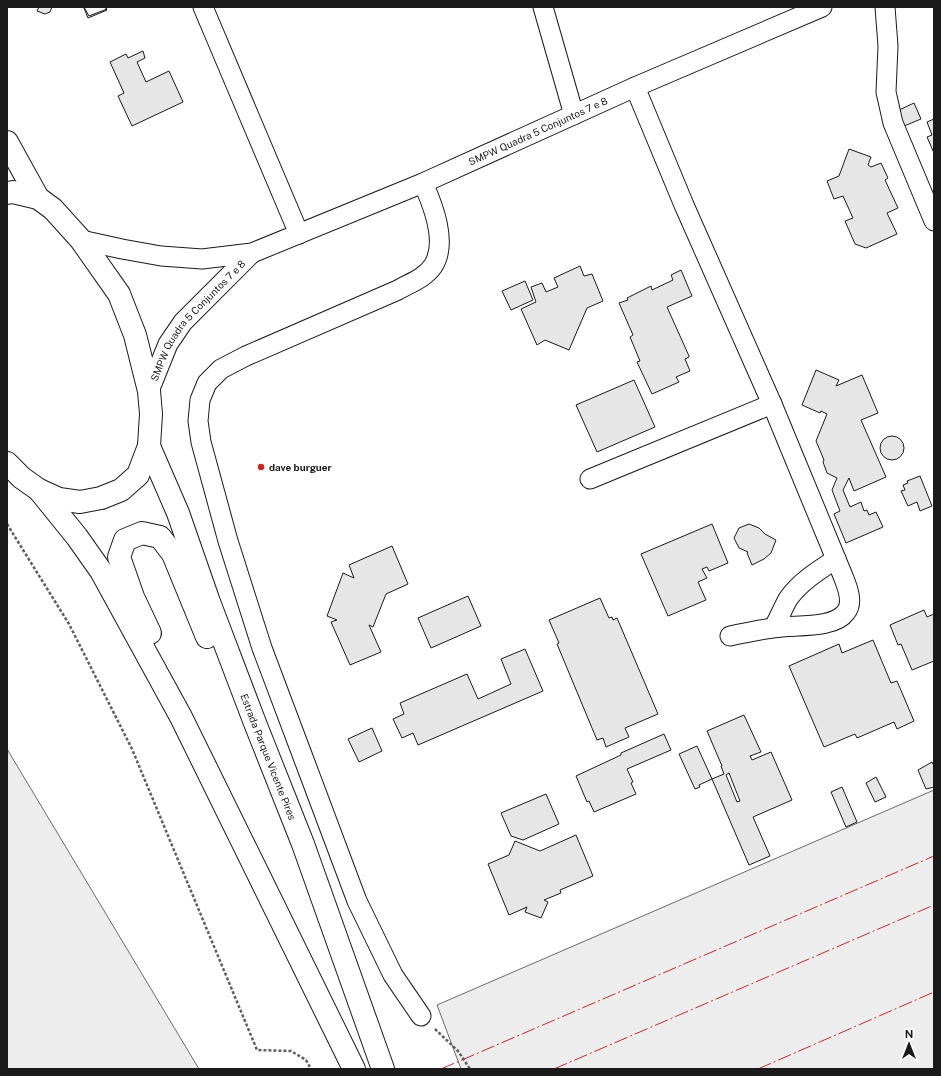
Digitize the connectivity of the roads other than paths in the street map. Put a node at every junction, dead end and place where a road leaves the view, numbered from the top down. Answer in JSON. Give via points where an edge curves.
{"nodes":[{"id":1,"x":203,"y":7,"type":"edge"},
{"id":2,"x":543,"y":7,"type":"edge"},
{"id":3,"x":822,"y":7,"type":"edge"},
{"id":4,"x":885,"y":7,"type":"edge"},
{"id":5,"x":635,"y":87,"type":"junction"},
{"id":6,"x":574,"y":115,"type":"junction"},
{"id":7,"x":7,"y":142,"type":"edge"},
{"id":8,"x":423,"y":183,"type":"junction"},
{"id":9,"x":7,"y":193,"type":"edge"},
{"id":10,"x":38,"y":198,"type":"junction"},
{"id":11,"x":934,"y":221,"type":"edge"},
{"id":12,"x":299,"y":234,"type":"junction"},
{"id":13,"x":81,"y":240,"type":"junction"},
{"id":14,"x":252,"y":253,"type":"junction"},
{"id":15,"x":149,"y":392,"type":"junction"},
{"id":16,"x":772,"y":404,"type":"junction"},
{"id":17,"x":149,"y":446,"type":"junction"},
{"id":18,"x":7,"y":463,"type":"edge"},
{"id":19,"x":590,"y":479,"type":"dead end"},
{"id":20,"x":39,"y":490,"type":"junction"},
{"id":21,"x":836,"y":559,"type":"junction"},
{"id":22,"x":774,"y":627,"type":"junction"},
{"id":23,"x":730,"y":636,"type":"dead end"},
{"id":24,"x":181,"y":717,"type":"junction"},
{"id":25,"x":255,"y":723,"type":"junction"},
{"id":26,"x":421,"y":1016,"type":"road end"},
{"id":27,"x":354,"y":1069,"type":"edge"},
{"id":28,"x":383,"y":1069,"type":"edge"}],
"edges":[{"from":1,"to":12,"type":"street"},
{"from":2,"to":6,"type":"street"},
{"from":3,"to":5,"type":"street","name":"SMPW Quadra 5 Conjuntos 7 e 8"},
{"from":4,"to":11,"type":"street","via":[[888,46],[886,92],[893,123]]},
{"from":5,"to":6,"type":"street","name":"SMPW Quadra 5 Conjuntos 7 e 8"},
{"from":5,"to":16,"type":"street"},
{"from":6,"to":8,"type":"street","name":"SMPW Quadra 5 Conjuntos 7 e 8"},
{"from":7,"to":10,"type":"main road"},
{"from":8,"to":12,"type":"street","name":"SMPW Quadra 5 Conjuntos 7 e 8"},
{"from":8,"to":26,"type":"street","via":[[432,204],[439,239],[433,266],[422,278],[222,369],[207,383],[200,400],[198,421],[201,442],[228,541],[262,648],[303,758],[357,901],[392,975]]},
{"from":9,"to":10,"type":"main road"},
{"from":10,"to":13,"type":"main road","via":[[53,209]]},
{"from":12,"to":14,"type":"street","name":"SMPW Quadra 5 Conjuntos 7 e 8"},
{"from":13,"to":14,"type":"street","name":"SMPW Quadra 5 Conjuntos 7 e 8","via":[[161,256],[202,259]]},
{"from":13,"to":15,"type":"main road","via":[[119,294],[135,335]]},
{"from":14,"to":15,"type":"street","name":"SMPW Quadra 5 Conjuntos 7 e 8","via":[[183,322],[168,344]]},
{"from":15,"to":17,"type":"main road"},
{"from":16,"to":19,"type":"street"},
{"from":16,"to":21,"type":"street"},
{"from":17,"to":20,"type":"main road","via":[[138,475],[121,490],[101,498],[80,502],[59,499]]},
{"from":17,"to":25,"type":"main road","name":"Estrada Parque Vicente Pires","via":[[178,513]]},
{"from":18,"to":20,"type":"main road"},
{"from":20,"to":24,"type":"main road","via":[[101,571]]},
{"from":21,"to":22,"type":"street","via":[[797,588]]},
{"from":21,"to":22,"type":"street","via":[[849,594],[847,611],[839,619],[818,624]]},
{"from":22,"to":23,"type":"street"},
{"from":24,"to":25,"type":"main road","via":[[174,687],[163,658],[133,597],[119,557],[125,540],[142,533],[160,537],[173,554],[239,711]]},
{"from":24,"to":27,"type":"main road"},
{"from":25,"to":28,"type":"main road","name":"Estrada Parque Vicente Pires","via":[[303,844]]}]}
